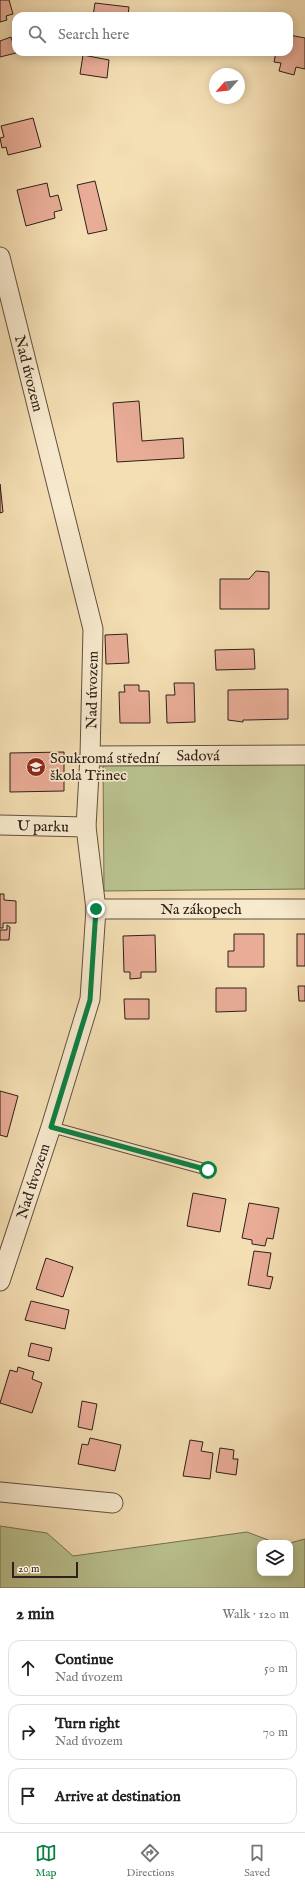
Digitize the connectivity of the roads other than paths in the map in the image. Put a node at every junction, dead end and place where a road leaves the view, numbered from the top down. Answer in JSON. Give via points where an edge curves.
{"nodes":[{"id":1,"x":0,"y":257,"type":"edge"},
{"id":2,"x":305,"y":755,"type":"edge"},
{"id":3,"x":90,"y":756,"type":"junction"},
{"id":4,"x":0,"y":825,"type":"edge"},
{"id":5,"x":86,"y":827,"type":"junction"},
{"id":6,"x":96,"y":909,"type":"junction"},
{"id":7,"x":305,"y":909,"type":"edge"},
{"id":8,"x":51,"y":1127,"type":"junction"},
{"id":9,"x":208,"y":1170,"type":"dead end"},
{"id":10,"x":0,"y":1281,"type":"edge"},
{"id":11,"x":0,"y":1492,"type":"edge"},
{"id":12,"x":113,"y":1503,"type":"dead end"}],
"edges":[{"from":1,"to":3,"type":"street","name":"Nad úvozem","via":[[93,629]]},
{"from":2,"to":3,"type":"street","name":"Sadová"},
{"from":3,"to":5,"type":"street","name":"Nad úvozem"},
{"from":4,"to":5,"type":"street","name":"U parku"},
{"from":5,"to":6,"type":"street","name":"Nad úvozem"},
{"from":6,"to":7,"type":"street","name":"Na zákopech"},
{"from":6,"to":8,"type":"street","name":"Nad úvozem","via":[[90,1000]]},
{"from":8,"to":9,"type":"lane","name":"Nad úvozem"},
{"from":8,"to":10,"type":"street","name":"Nad úvozem"},
{"from":11,"to":12,"type":"street"}]}
